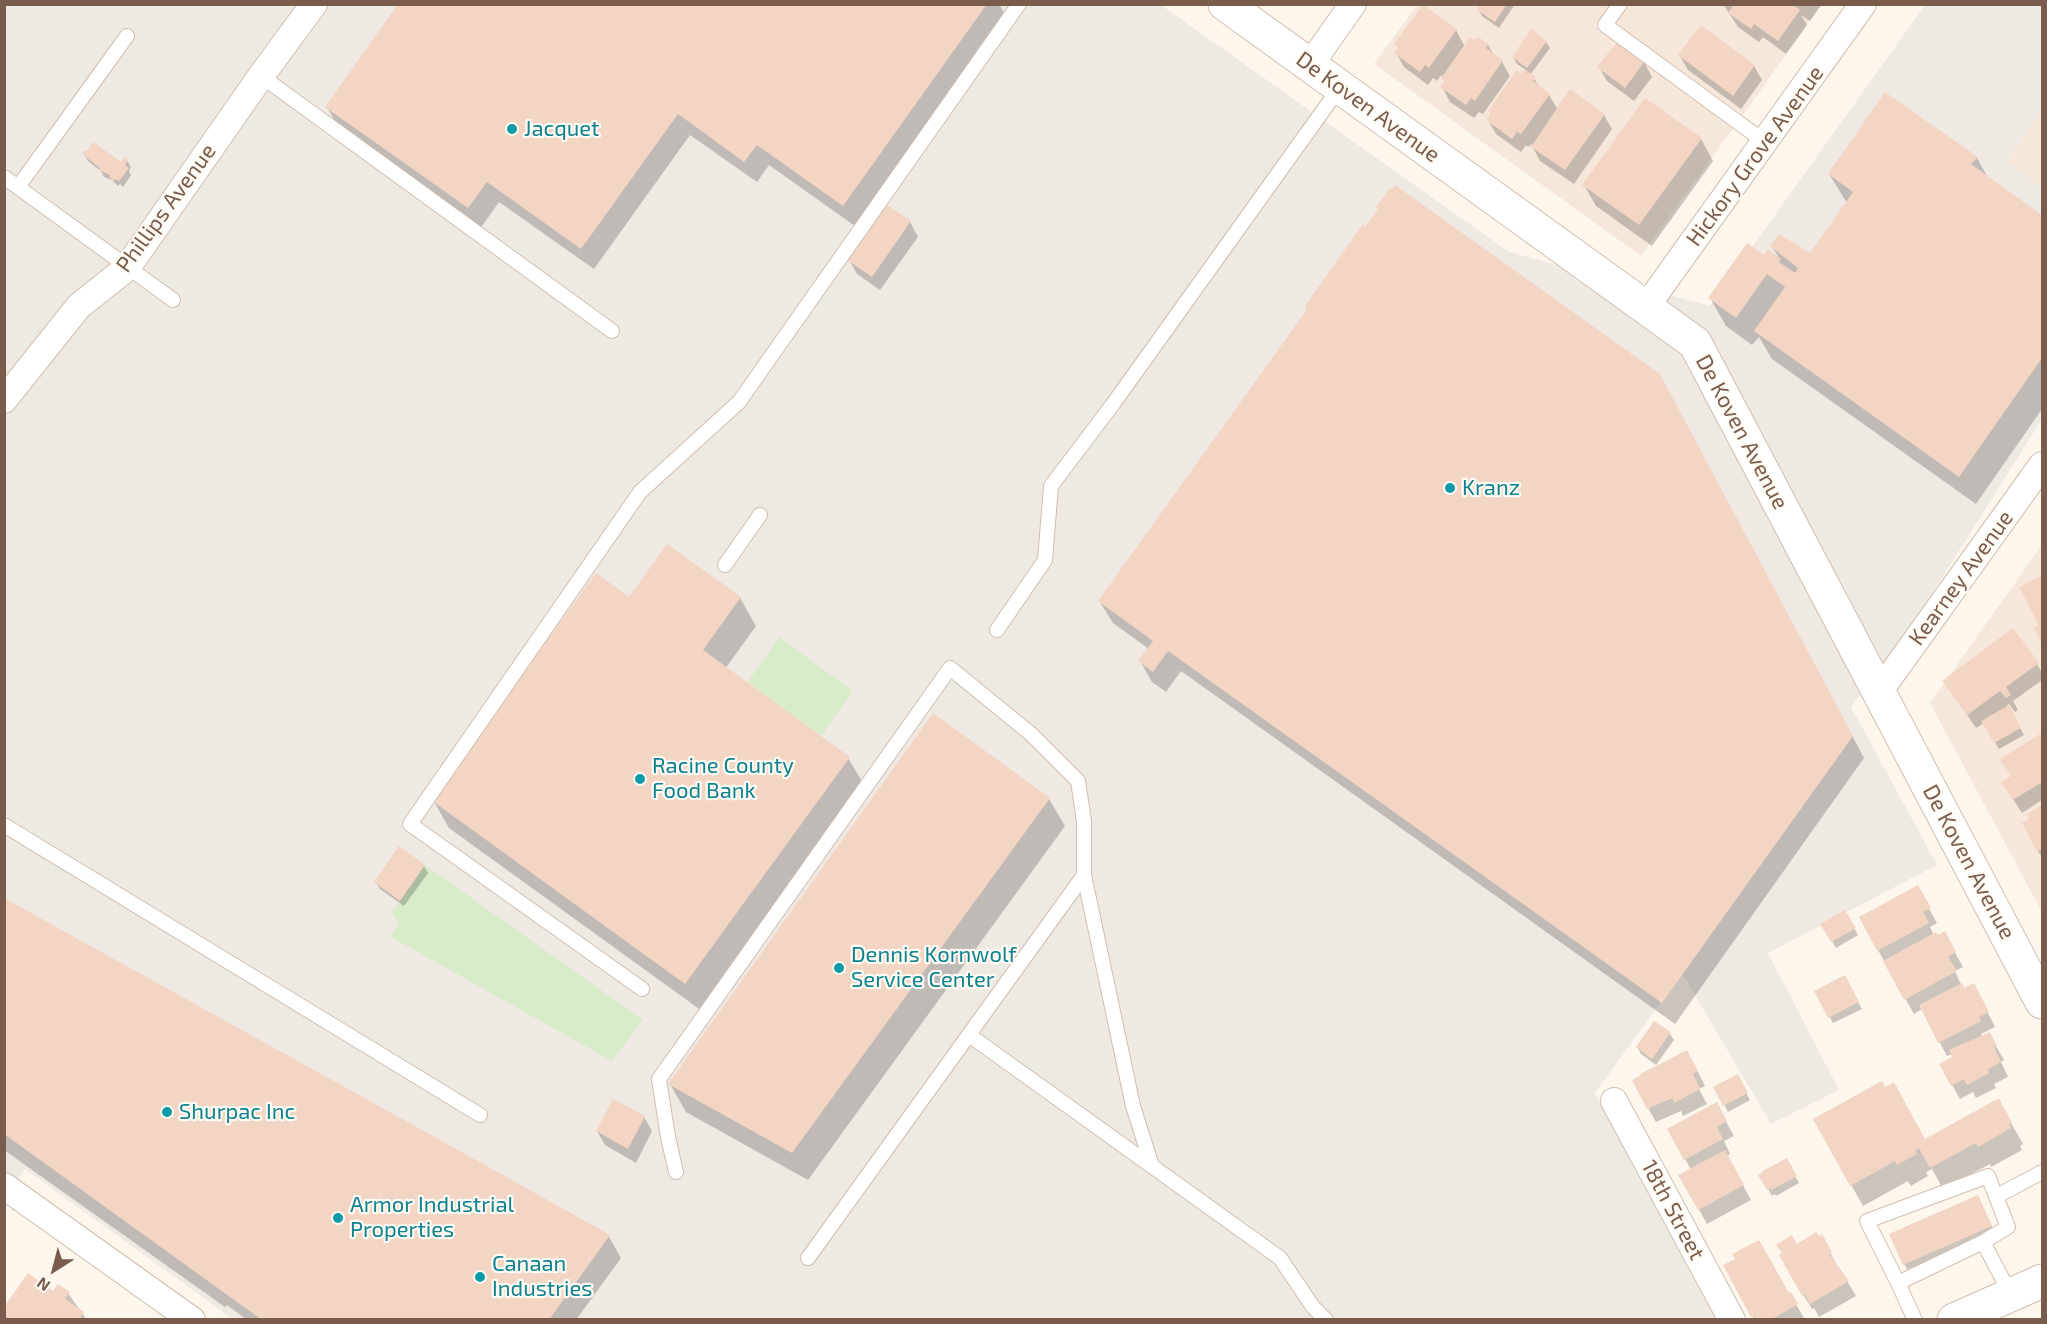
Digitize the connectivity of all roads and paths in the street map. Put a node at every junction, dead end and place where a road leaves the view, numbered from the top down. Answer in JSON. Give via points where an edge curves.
{"nodes":[{"id":1,"x":314,"y":4,"type":"edge"},
{"id":2,"x":1019,"y":4,"type":"edge"},
{"id":3,"x":1225,"y":4,"type":"edge"},
{"id":4,"x":1353,"y":4,"type":"edge"},
{"id":5,"x":1620,"y":4,"type":"edge"},
{"id":6,"x":1863,"y":4,"type":"edge"},
{"id":7,"x":127,"y":36,"type":"dead end"},
{"id":8,"x":1310,"y":65,"type":"junction"},
{"id":9,"x":261,"y":76,"type":"junction"},
{"id":10,"x":1340,"y":87,"type":"junction"},
{"id":11,"x":1765,"y":142,"type":"junction"},
{"id":12,"x":4,"y":177,"type":"edge"},
{"id":13,"x":18,"y":187,"type":"junction"},
{"id":14,"x":128,"y":268,"type":"junction"},
{"id":15,"x":173,"y":300,"type":"dead end"},
{"id":16,"x":1646,"y":307,"type":"junction"},
{"id":17,"x":612,"y":331,"type":"dead end"},
{"id":18,"x":4,"y":400,"type":"edge"},
{"id":19,"x":2043,"y":465,"type":"edge"},
{"id":20,"x":759,"y":515,"type":"dead end"},
{"id":21,"x":725,"y":565,"type":"dead end"},
{"id":22,"x":997,"y":630,"type":"dead end"},
{"id":23,"x":1879,"y":692,"type":"junction"},
{"id":24,"x":4,"y":825,"type":"edge"},
{"id":25,"x":1084,"y":875,"type":"junction"},
{"id":26,"x":642,"y":989,"type":"dead end"},
{"id":27,"x":2043,"y":1002,"type":"edge"},
{"id":28,"x":969,"y":1035,"type":"junction"},
{"id":29,"x":1614,"y":1101,"type":"dead end"},
{"id":30,"x":480,"y":1115,"type":"dead end"},
{"id":31,"x":1152,"y":1166,"type":"junction"},
{"id":32,"x":676,"y":1172,"type":"dead end"},
{"id":33,"x":2043,"y":1172,"type":"edge"},
{"id":34,"x":1997,"y":1196,"type":"junction"},
{"id":35,"x":9,"y":1197,"type":"edge"},
{"id":36,"x":1983,"y":1242,"type":"junction"},
{"id":37,"x":808,"y":1258,"type":"dead end"},
{"id":38,"x":2043,"y":1281,"type":"edge"},
{"id":39,"x":1898,"y":1283,"type":"junction"},
{"id":40,"x":2011,"y":1295,"type":"junction"},
{"id":41,"x":1314,"y":1313,"type":"edge"},
{"id":42,"x":192,"y":1320,"type":"edge"},
{"id":43,"x":1326,"y":1320,"type":"edge"},
{"id":44,"x":1732,"y":1320,"type":"edge"},
{"id":45,"x":1915,"y":1320,"type":"edge"},
{"id":46,"x":1954,"y":1320,"type":"edge"}],
"edges":[{"from":1,"to":9,"type":"street","name":"Phillips Avenue"},
{"from":2,"to":26,"type":"lane","via":[[739,402],[640,492],[410,824]]},
{"from":3,"to":8,"type":"street","name":"De Koven Avenue"},
{"from":4,"to":8,"type":"street"},
{"from":5,"to":11,"type":"lane","via":[[1605,26]]},
{"from":6,"to":11,"type":"street","name":"Hickory Grove Avenue"},
{"from":7,"to":13,"type":"lane"},
{"from":8,"to":10,"type":"street","name":"De Koven Avenue"},
{"from":9,"to":14,"type":"street","name":"Phillips Avenue"},
{"from":9,"to":17,"type":"lane"},
{"from":10,"to":16,"type":"street","name":"De Koven Avenue"},
{"from":10,"to":22,"type":"lane","via":[[1051,486],[1045,560]]},
{"from":11,"to":16,"type":"street","name":"Hickory Grove Avenue"},
{"from":12,"to":13,"type":"lane"},
{"from":13,"to":14,"type":"lane"},
{"from":14,"to":15,"type":"lane"},
{"from":14,"to":18,"type":"street","name":"Phillips Avenue","via":[[79,306]]},
{"from":16,"to":23,"type":"street","name":"De Koven Avenue","via":[[1695,343]]},
{"from":19,"to":23,"type":"street","name":"Kearney Avenue"},
{"from":20,"to":21,"type":"lane"},
{"from":23,"to":27,"type":"street","name":"De Koven Avenue"},
{"from":24,"to":30,"type":"lane"},
{"from":25,"to":28,"type":"lane"},
{"from":25,"to":31,"type":"lane","via":[[1133,1106]]},
{"from":25,"to":32,"type":"lane","via":[[1084,821],[1078,781],[1031,734],[950,668],[659,1079]]},
{"from":28,"to":31,"type":"lane"},
{"from":28,"to":37,"type":"lane"},
{"from":29,"to":44,"type":"street","name":"18th Street"},
{"from":31,"to":41,"type":"lane","via":[[1280,1258]]},
{"from":33,"to":34,"type":"lane"},
{"from":34,"to":36,"type":"lane","via":[[2008,1227]]},
{"from":34,"to":39,"type":"lane","via":[[1988,1176],[1867,1221]]},
{"from":35,"to":42,"type":"street"},
{"from":36,"to":39,"type":"lane"},
{"from":36,"to":40,"type":"lane"},
{"from":38,"to":40,"type":"street"},
{"from":39,"to":45,"type":"lane"},
{"from":40,"to":46,"type":"street"},
{"from":41,"to":43,"type":"lane"}]}
